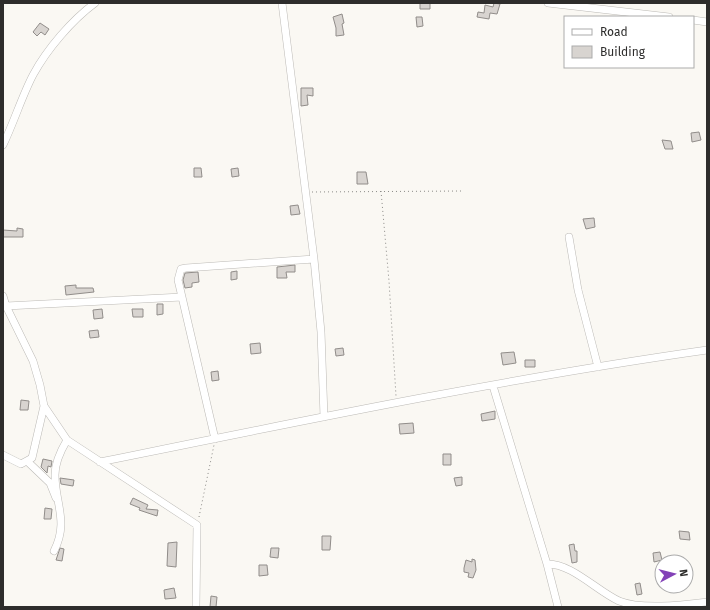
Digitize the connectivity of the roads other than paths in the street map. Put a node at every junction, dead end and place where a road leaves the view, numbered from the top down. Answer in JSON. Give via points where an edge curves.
{"nodes":[{"id":1,"x":95,"y":3,"type":"edge"},
{"id":2,"x":282,"y":3,"type":"edge"},
{"id":3,"x":548,"y":3,"type":"edge"},
{"id":4,"x":660,"y":16,"type":"edge"},
{"id":5,"x":694,"y":20,"type":"edge"},
{"id":6,"x":707,"y":22,"type":"edge"},
{"id":7,"x":3,"y":145,"type":"edge"},
{"id":8,"x":569,"y":237,"type":"dead end"},
{"id":9,"x":314,"y":259,"type":"junction"},
{"id":10,"x":3,"y":296,"type":"edge"},
{"id":11,"x":182,"y":298,"type":"junction"},
{"id":12,"x":6,"y":306,"type":"junction"},
{"id":13,"x":707,"y":350,"type":"edge"},
{"id":14,"x":598,"y":367,"type":"junction"},
{"id":15,"x":493,"y":386,"type":"junction"},
{"id":16,"x":44,"y":406,"type":"junction"},
{"id":17,"x":324,"y":417,"type":"junction"},
{"id":18,"x":215,"y":438,"type":"junction"},
{"id":19,"x":67,"y":440,"type":"junction"},
{"id":20,"x":3,"y":455,"type":"edge"},
{"id":21,"x":28,"y":462,"type":"junction"},
{"id":22,"x":100,"y":462,"type":"junction"},
{"id":23,"x":61,"y":509,"type":"junction"},
{"id":24,"x":60,"y":539,"type":"junction"},
{"id":25,"x":64,"y":547,"type":"dead end"},
{"id":26,"x":54,"y":551,"type":"dead end"},
{"id":27,"x":547,"y":564,"type":"junction"},
{"id":28,"x":707,"y":602,"type":"edge"},
{"id":29,"x":196,"y":607,"type":"edge"},
{"id":30,"x":558,"y":607,"type":"edge"}],
"edges":[{"from":1,"to":7,"type":"street","via":[[50,48],[33,75]]},
{"from":2,"to":9,"type":"street"},
{"from":3,"to":4,"type":"street"},
{"from":5,"to":6,"type":"street"},
{"from":8,"to":14,"type":"street","via":[[578,290]]},
{"from":9,"to":11,"type":"street","via":[[186,268],[178,274]]},
{"from":9,"to":17,"type":"street","via":[[321,332]]},
{"from":10,"to":12,"type":"street"},
{"from":11,"to":12,"type":"street"},
{"from":11,"to":18,"type":"street"},
{"from":12,"to":16,"type":"street","via":[[33,361]]},
{"from":13,"to":14,"type":"street"},
{"from":14,"to":15,"type":"street"},
{"from":15,"to":17,"type":"street"},
{"from":15,"to":27,"type":"street"},
{"from":16,"to":19,"type":"street"},
{"from":16,"to":21,"type":"street","via":[[32,458]]},
{"from":17,"to":18,"type":"street"},
{"from":18,"to":22,"type":"street"},
{"from":19,"to":22,"type":"street"},
{"from":19,"to":23,"type":"street","via":[[57,462],[55,475]]},
{"from":20,"to":21,"type":"street","via":[[22,464]]},
{"from":21,"to":23,"type":"street","via":[[50,483]]},
{"from":22,"to":29,"type":"street","via":[[197,525]]},
{"from":23,"to":24,"type":"street"},
{"from":24,"to":25,"type":"street"},
{"from":24,"to":26,"type":"street"},
{"from":27,"to":28,"type":"street","via":[[566,568],[619,601],[633,606]]},
{"from":27,"to":30,"type":"street"}]}
